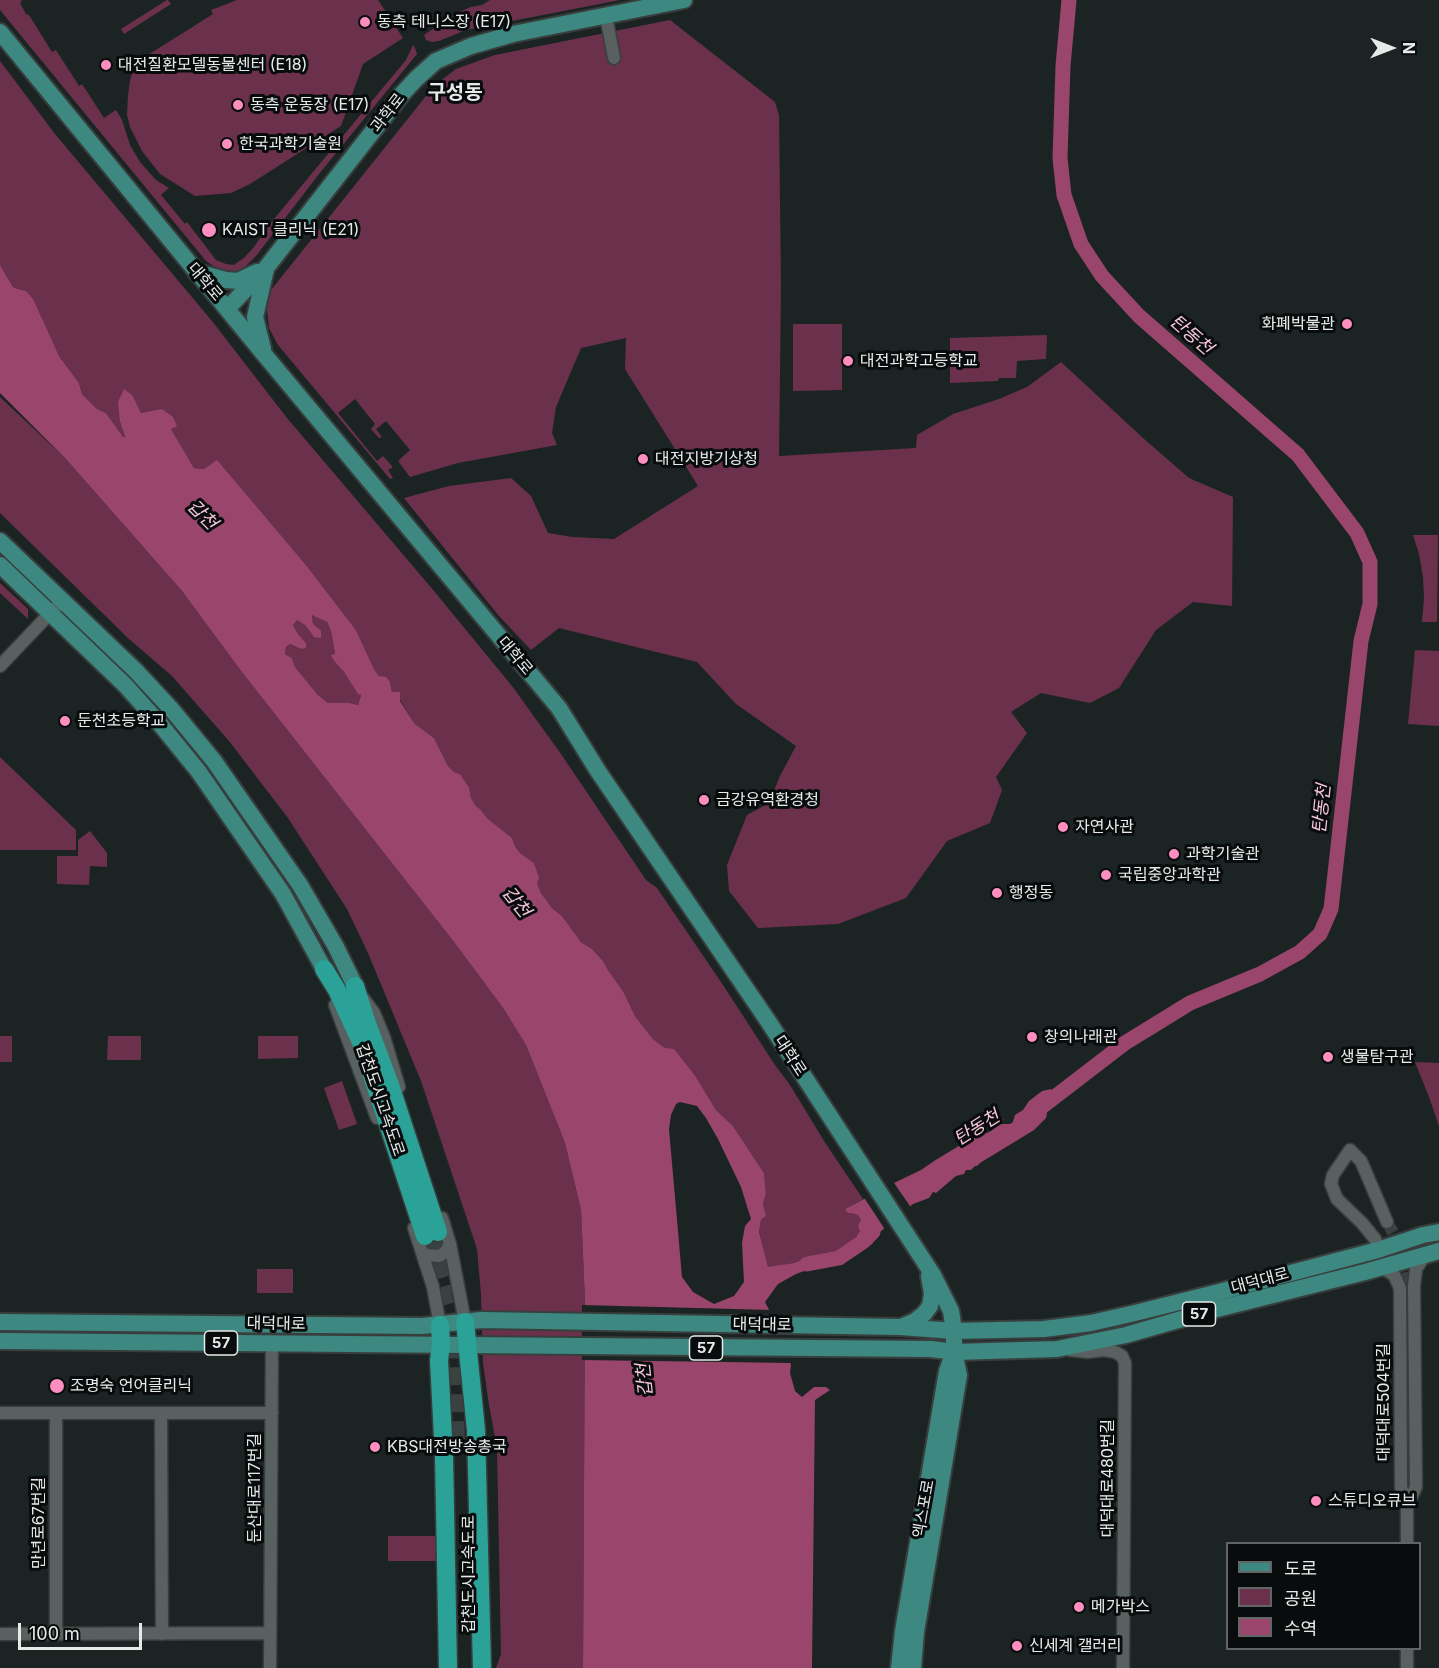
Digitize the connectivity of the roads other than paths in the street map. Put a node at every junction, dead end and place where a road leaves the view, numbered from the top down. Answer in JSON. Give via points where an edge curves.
{"nodes":[{"id":1,"x":684,"y":0,"type":"edge"},
{"id":2,"x":606,"y":16,"type":"junction"},
{"id":3,"x":0,"y":32,"type":"edge"},
{"id":4,"x":614,"y":58,"type":"dead end"},
{"id":5,"x":266,"y":268,"type":"junction"},
{"id":6,"x":196,"y":272,"type":"junction"},
{"id":7,"x":227,"y":309,"type":"junction"},
{"id":8,"x":264,"y":353,"type":"junction"},
{"id":9,"x":0,"y":540,"type":"edge"},
{"id":10,"x":0,"y":565,"type":"edge"},
{"id":11,"x":63,"y":600,"type":"junction"},
{"id":12,"x":50,"y":613,"type":"junction"},
{"id":13,"x":0,"y":666,"type":"edge"},
{"id":14,"x":324,"y":969,"type":"joint"},
{"id":15,"x":355,"y":986,"type":"joint"},
{"id":16,"x":1387,"y":1222,"type":"tunnel mouth"},
{"id":17,"x":1439,"y":1232,"type":"edge"},
{"id":18,"x":434,"y":1241,"type":"junction"},
{"id":19,"x":1378,"y":1250,"type":"junction"},
{"id":20,"x":1432,"y":1253,"type":"edge"},
{"id":21,"x":922,"y":1256,"type":"junction"},
{"id":22,"x":1381,"y":1268,"type":"junction"},
{"id":23,"x":473,"y":1321,"type":"junction"},
{"id":24,"x":0,"y":1322,"type":"edge"},
{"id":25,"x":440,"y":1325,"type":"junction"},
{"id":26,"x":900,"y":1327,"type":"junction"},
{"id":27,"x":954,"y":1331,"type":"junction"},
{"id":28,"x":0,"y":1341,"type":"edge"},
{"id":29,"x":273,"y":1343,"type":"junction"},
{"id":30,"x":441,"y":1345,"type":"junction"},
{"id":31,"x":475,"y":1346,"type":"junction"},
{"id":32,"x":1057,"y":1349,"type":"junction"},
{"id":33,"x":954,"y":1352,"type":"junction"},
{"id":34,"x":1407,"y":1355,"type":"junction"},
{"id":35,"x":0,"y":1413,"type":"edge"},
{"id":36,"x":56,"y":1413,"type":"junction"},
{"id":37,"x":161,"y":1413,"type":"junction"},
{"id":38,"x":272,"y":1413,"type":"junction"},
{"id":39,"x":443,"y":1432,"type":"junction"},
{"id":40,"x":467,"y":1440,"type":"junction"},
{"id":41,"x":1407,"y":1542,"type":"edge"},
{"id":42,"x":0,"y":1634,"type":"edge"},
{"id":43,"x":56,"y":1634,"type":"junction"},
{"id":44,"x":162,"y":1634,"type":"junction"},
{"id":45,"x":270,"y":1634,"type":"junction"},
{"id":46,"x":1407,"y":1650,"type":"edge"},
{"id":47,"x":270,"y":1668,"type":"edge"},
{"id":48,"x":448,"y":1668,"type":"edge"},
{"id":49,"x":459,"y":1668,"type":"edge"},
{"id":50,"x":470,"y":1668,"type":"edge"},
{"id":51,"x":482,"y":1668,"type":"edge"},
{"id":52,"x":899,"y":1668,"type":"edge"},
{"id":53,"x":913,"y":1668,"type":"edge"},
{"id":54,"x":1123,"y":1668,"type":"edge"},
{"id":55,"x":1407,"y":1668,"type":"edge"}],
"edges":[{"from":1,"to":2,"type":"main road","name":"과학로"},
{"from":2,"to":4,"type":"street"},
{"from":2,"to":5,"type":"main road","name":"과학로","via":[[502,37],[436,61],[402,94]]},
{"from":3,"to":6,"type":"main road","name":"대학로"},
{"from":5,"to":6,"type":"main road","via":[[238,281]]},
{"from":5,"to":7,"type":"main road","name":"과학로"},
{"from":5,"to":8,"type":"main road","via":[[255,317]]},
{"from":6,"to":7,"type":"main road","name":"대학로"},
{"from":7,"to":8,"type":"main road","name":"대학로"},
{"from":8,"to":21,"type":"main road","name":"대학로","via":[[558,708]]},
{"from":9,"to":11,"type":"main road"},
{"from":10,"to":12,"type":"main road"},
{"from":11,"to":12,"type":"street"},
{"from":11,"to":15,"type":"main road","via":[[143,679],[214,761],[300,885]]},
{"from":12,"to":13,"type":"street"},
{"from":12,"to":14,"type":"main road","via":[[125,685],[199,772],[283,894]]},
{"from":14,"to":18,"type":"highway","name":"갑천도시고속도로","via":[[361,1042]]},
{"from":15,"to":18,"type":"highway","name":"갑천도시고속도로","via":[[393,1094]]},
{"from":16,"to":19,"type":"street","via":[[1361,1161],[1350,1150],[1333,1175],[1333,1192],[1376,1239]]},
{"from":17,"to":19,"type":"main road","name":"대덕대로","number":"57"},
{"from":18,"to":23,"type":"street"},
{"from":18,"to":25,"type":"street"},
{"from":19,"to":27,"type":"main road","name":"대덕대로","number":"57","via":[[1091,1323],[1044,1329]]},
{"from":20,"to":22,"type":"main road","name":"대덕대로","number":"57"},
{"from":20,"to":34,"type":"street","via":[[1416,1269]]},
{"from":21,"to":26,"type":"main road","via":[[930,1280],[930,1306],[915,1321]]},
{"from":21,"to":27,"type":"main road","name":"대학로","via":[[951,1311]]},
{"from":22,"to":32,"type":"main road","name":"대덕대로","number":"57","via":[[1126,1335]]},
{"from":22,"to":34,"type":"street","name":"대덕대로504번길","via":[[1394,1275],[1400,1288]]},
{"from":23,"to":25,"type":"main road","name":"대덕대로","number":"57"},
{"from":23,"to":26,"type":"main road","name":"대덕대로","number":"57"},
{"from":23,"to":31,"type":"highway"},
{"from":24,"to":25,"type":"main road","name":"대덕대로","number":"57"},
{"from":25,"to":30,"type":"highway"},
{"from":26,"to":27,"type":"main road","name":"대덕대로","number":"57"},
{"from":27,"to":33,"type":"main road","name":"엑스포로"},
{"from":28,"to":29,"type":"main road","name":"대덕대로","number":"57"},
{"from":29,"to":30,"type":"main road","name":"대덕대로","number":"57"},
{"from":29,"to":38,"type":"street","name":"둔산대로117번길"},
{"from":30,"to":31,"type":"main road","name":"대덕대로","number":"57"},
{"from":30,"to":39,"type":"highway"},
{"from":31,"to":33,"type":"main road","name":"대덕대로","number":"57"},
{"from":31,"to":40,"type":"highway"},
{"from":32,"to":33,"type":"main road","name":"대덕대로","number":"57"},
{"from":32,"to":54,"type":"street","name":"대덕대로480번길","via":[[1115,1352],[1125,1363]]},
{"from":33,"to":52,"type":"main road","name":"엑스포로","via":[[947,1371]]},
{"from":33,"to":53,"type":"main road","name":"엑스포로","via":[[959,1375]]},
{"from":34,"to":41,"type":"street"},
{"from":35,"to":36,"type":"street"},
{"from":36,"to":37,"type":"street"},
{"from":36,"to":43,"type":"street","name":"만년로67번길"},
{"from":37,"to":38,"type":"street"},
{"from":37,"to":44,"type":"street"},
{"from":38,"to":45,"type":"street","name":"둔산대로117번길"},
{"from":39,"to":40,"type":"highway","via":[[452,1422],[461,1420],[469,1423]]},
{"from":39,"to":48,"type":"highway"},
{"from":40,"to":49,"type":"highway","name":"갑천도시고속도로"},
{"from":40,"to":50,"type":"highway","name":"갑천도시고속도로"},
{"from":40,"to":51,"type":"highway"},
{"from":42,"to":43,"type":"street"},
{"from":43,"to":44,"type":"street"},
{"from":44,"to":45,"type":"street"},
{"from":45,"to":47,"type":"street","name":"둔산대로117번길"},
{"from":46,"to":55,"type":"street"}]}
